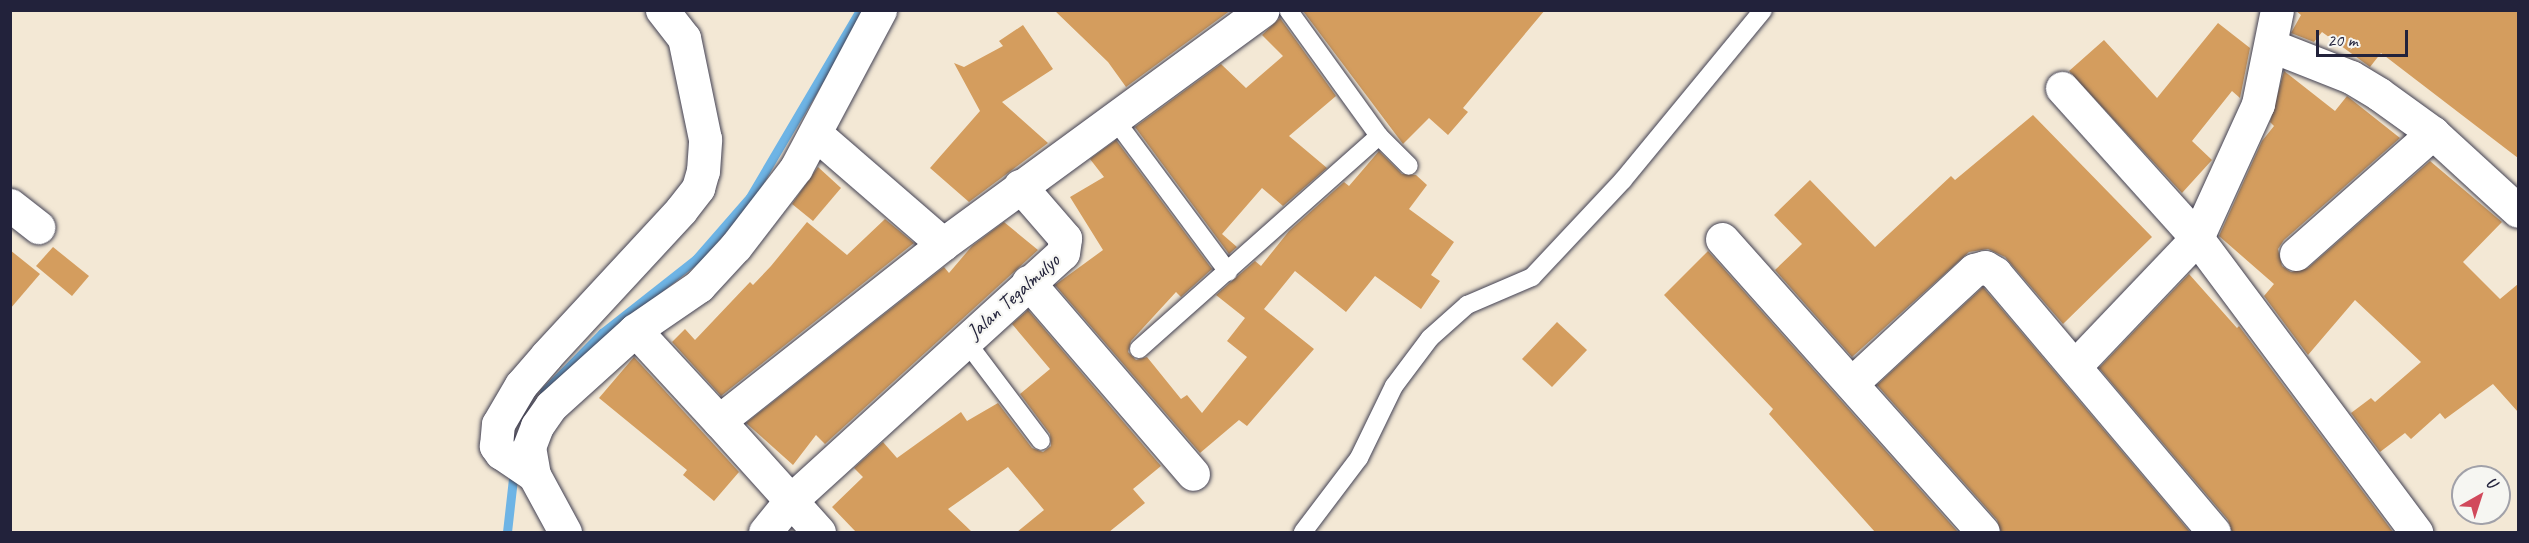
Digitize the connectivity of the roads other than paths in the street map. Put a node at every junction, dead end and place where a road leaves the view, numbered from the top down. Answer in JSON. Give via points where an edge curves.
{"nodes":[{"id":1,"x":662,"y":10,"type":"edge"},
{"id":2,"x":880,"y":10,"type":"edge"},
{"id":3,"x":1263,"y":10,"type":"edge"},
{"id":4,"x":1288,"y":10,"type":"edge"},
{"id":5,"x":1763,"y":10,"type":"edge"},
{"id":6,"x":2277,"y":10,"type":"edge"},
{"id":7,"x":2272,"y":46,"type":"junction"},
{"id":8,"x":2062,"y":87,"type":"dead end"},
{"id":9,"x":1113,"y":117,"type":"junction"},
{"id":10,"x":2433,"y":133,"type":"junction"},
{"id":11,"x":816,"y":134,"type":"junction"},
{"id":12,"x":1379,"y":136,"type":"junction"},
{"id":13,"x":1409,"y":166,"type":"dead end"},
{"id":14,"x":1020,"y":186,"type":"junction"},
{"id":15,"x":10,"y":205,"type":"edge"},
{"id":16,"x":2518,"y":211,"type":"edge"},
{"id":17,"x":38,"y":226,"type":"dead end"},
{"id":18,"x":2197,"y":238,"type":"junction"},
{"id":19,"x":1722,"y":239,"type":"dead end"},
{"id":20,"x":943,"y":244,"type":"junction"},
{"id":21,"x":2296,"y":254,"type":"dead end"},
{"id":22,"x":1228,"y":272,"type":"junction"},
{"id":23,"x":1028,"y":282,"type":"junction"},
{"id":24,"x":635,"y":330,"type":"junction"},
{"id":25,"x":965,"y":340,"type":"junction"},
{"id":26,"x":1139,"y":349,"type":"dead end"},
{"id":27,"x":2075,"y":366,"type":"junction"},
{"id":28,"x":1853,"y":382,"type":"junction"},
{"id":29,"x":719,"y":421,"type":"junction"},
{"id":30,"x":1041,"y":441,"type":"dead end"},
{"id":31,"x":523,"y":469,"type":"junction"},
{"id":32,"x":1192,"y":474,"type":"dead end"},
{"id":33,"x":789,"y":502,"type":"junction"},
{"id":34,"x":565,"y":532,"type":"edge"},
{"id":35,"x":765,"y":532,"type":"edge"},
{"id":36,"x":819,"y":532,"type":"edge"},
{"id":37,"x":1303,"y":532,"type":"edge"},
{"id":38,"x":1983,"y":532,"type":"edge"},
{"id":39,"x":2214,"y":532,"type":"edge"},
{"id":40,"x":2416,"y":532,"type":"edge"}],
"edges":[{"from":1,"to":31,"type":"street","via":[[684,38],[696,90],[705,139],[698,188],[521,385],[498,424],[496,446]]},
{"from":2,"to":11,"type":"street"},
{"from":3,"to":9,"type":"street"},
{"from":4,"to":12,"type":"lane"},
{"from":5,"to":37,"type":"lane","via":[[1623,180],[1532,277],[1467,305],[1430,338],[1394,386],[1359,458]]},
{"from":6,"to":7,"type":"street"},
{"from":7,"to":10,"type":"street","via":[[2351,77]]},
{"from":7,"to":18,"type":"street","via":[[2258,104]]},
{"from":8,"to":18,"type":"street"},
{"from":9,"to":14,"type":"street"},
{"from":9,"to":22,"type":"lane"},
{"from":10,"to":16,"type":"street"},
{"from":10,"to":21,"type":"street"},
{"from":11,"to":20,"type":"street"},
{"from":11,"to":24,"type":"street","via":[[796,168],[736,246],[699,286]]},
{"from":12,"to":13,"type":"lane"},
{"from":12,"to":22,"type":"lane"},
{"from":14,"to":20,"type":"street"},
{"from":14,"to":23,"type":"street","name":"Jalan Tegalmulyo","via":[[1065,238],[1067,246]]},
{"from":15,"to":17,"type":"street"},
{"from":18,"to":27,"type":"street"},
{"from":18,"to":40,"type":"street"},
{"from":19,"to":28,"type":"street"},
{"from":20,"to":29,"type":"street"},
{"from":22,"to":26,"type":"lane"},
{"from":23,"to":25,"type":"street","name":"Jalan Tegalmulyo"},
{"from":23,"to":32,"type":"street"},
{"from":24,"to":29,"type":"street"},
{"from":24,"to":31,"type":"street","via":[[551,406],[529,447]]},
{"from":25,"to":30,"type":"lane"},
{"from":25,"to":33,"type":"street","name":"Jalan Tegalmulyo"},
{"from":27,"to":28,"type":"street","via":[[1995,273],[1985,267],[1974,270]]},
{"from":27,"to":39,"type":"street"},
{"from":28,"to":38,"type":"street"},
{"from":29,"to":33,"type":"street"},
{"from":31,"to":34,"type":"street"},
{"from":33,"to":35,"type":"street","name":"Jalan Tegalmulyo"},
{"from":33,"to":36,"type":"street"}]}
